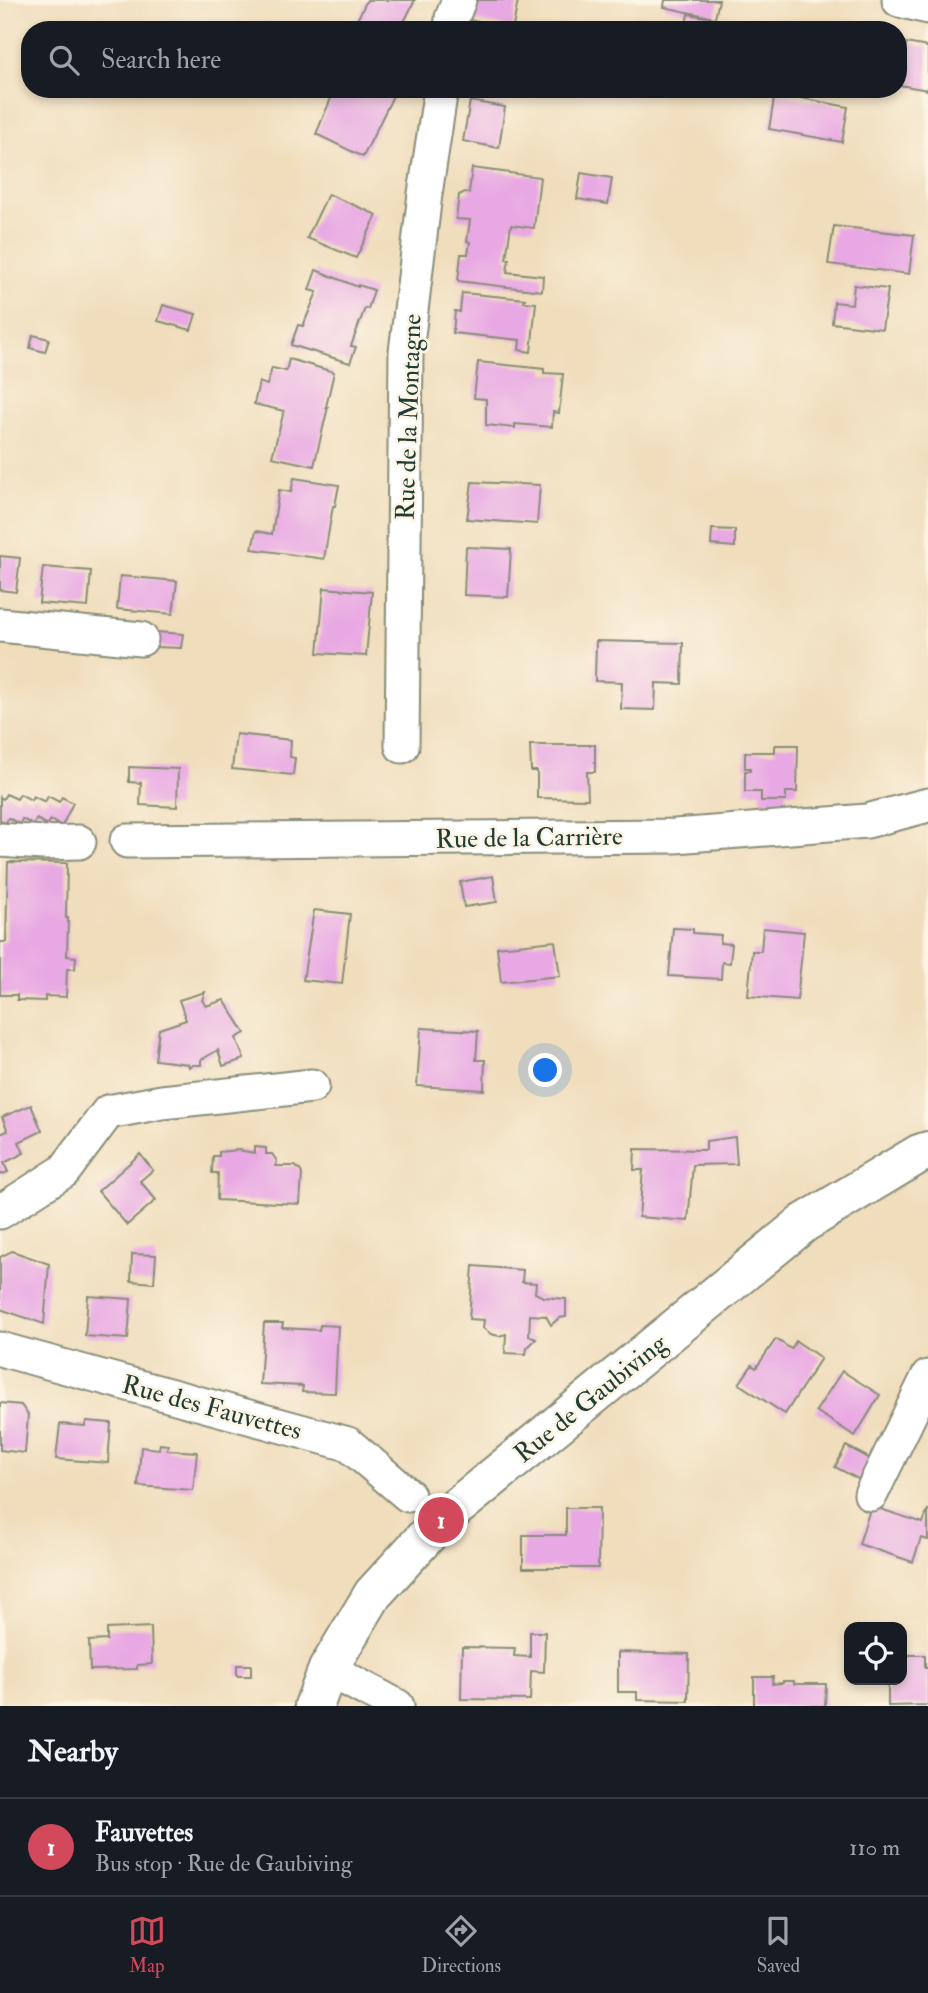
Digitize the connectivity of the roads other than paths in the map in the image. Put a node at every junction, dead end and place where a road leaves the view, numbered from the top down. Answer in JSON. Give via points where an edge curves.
{"nodes":[{"id":1,"x":459,"y":0,"type":"edge"},
{"id":2,"x":899,"y":0,"type":"edge"},
{"id":3,"x":928,"y":7,"type":"edge"},
{"id":4,"x":452,"y":21,"type":"edge"},
{"id":5,"x":440,"y":98,"type":"edge"},
{"id":6,"x":0,"y":625,"type":"edge"},
{"id":7,"x":141,"y":639,"type":"dead end"},
{"id":8,"x":402,"y":746,"type":"dead end"},
{"id":9,"x":928,"y":805,"type":"edge"},
{"id":10,"x":0,"y":840,"type":"edge"},
{"id":11,"x":127,"y":841,"type":"dead end"},
{"id":12,"x":79,"y":842,"type":"dead end"},
{"id":13,"x":312,"y":1086,"type":"dead end"},
{"id":14,"x":928,"y":1151,"type":"edge"},
{"id":15,"x":0,"y":1212,"type":"edge"},
{"id":16,"x":0,"y":1349,"type":"edge"},
{"id":17,"x":928,"y":1377,"type":"edge"},
{"id":18,"x":871,"y":1494,"type":"dead end"},
{"id":19,"x":408,"y":1495,"type":"dead end"},
{"id":20,"x":328,"y":1669,"type":"junction"},
{"id":21,"x":314,"y":1706,"type":"edge"},
{"id":22,"x":397,"y":1706,"type":"edge"}],
"edges":[{"from":1,"to":4,"type":"street"},
{"from":2,"to":3,"type":"street"},
{"from":5,"to":8,"type":"street","name":"Rue de la Montagne","via":[[406,352]]},
{"from":6,"to":7,"type":"street"},
{"from":9,"to":11,"type":"street","name":"Rue de la Carrière","via":[[867,821],[675,836]]},
{"from":10,"to":12,"type":"street"},
{"from":13,"to":15,"type":"street","via":[[108,1112],[64,1171]]},
{"from":14,"to":20,"type":"main road","name":"Rue de Gaubiving","via":[[804,1223],[441,1520],[373,1594]]},
{"from":16,"to":19,"type":"street","name":"Rue des Fauvettes","via":[[348,1444]]},
{"from":17,"to":18,"type":"street"},
{"from":20,"to":21,"type":"main road","name":"Rue de Gaubiving"},
{"from":20,"to":22,"type":"street"}]}
